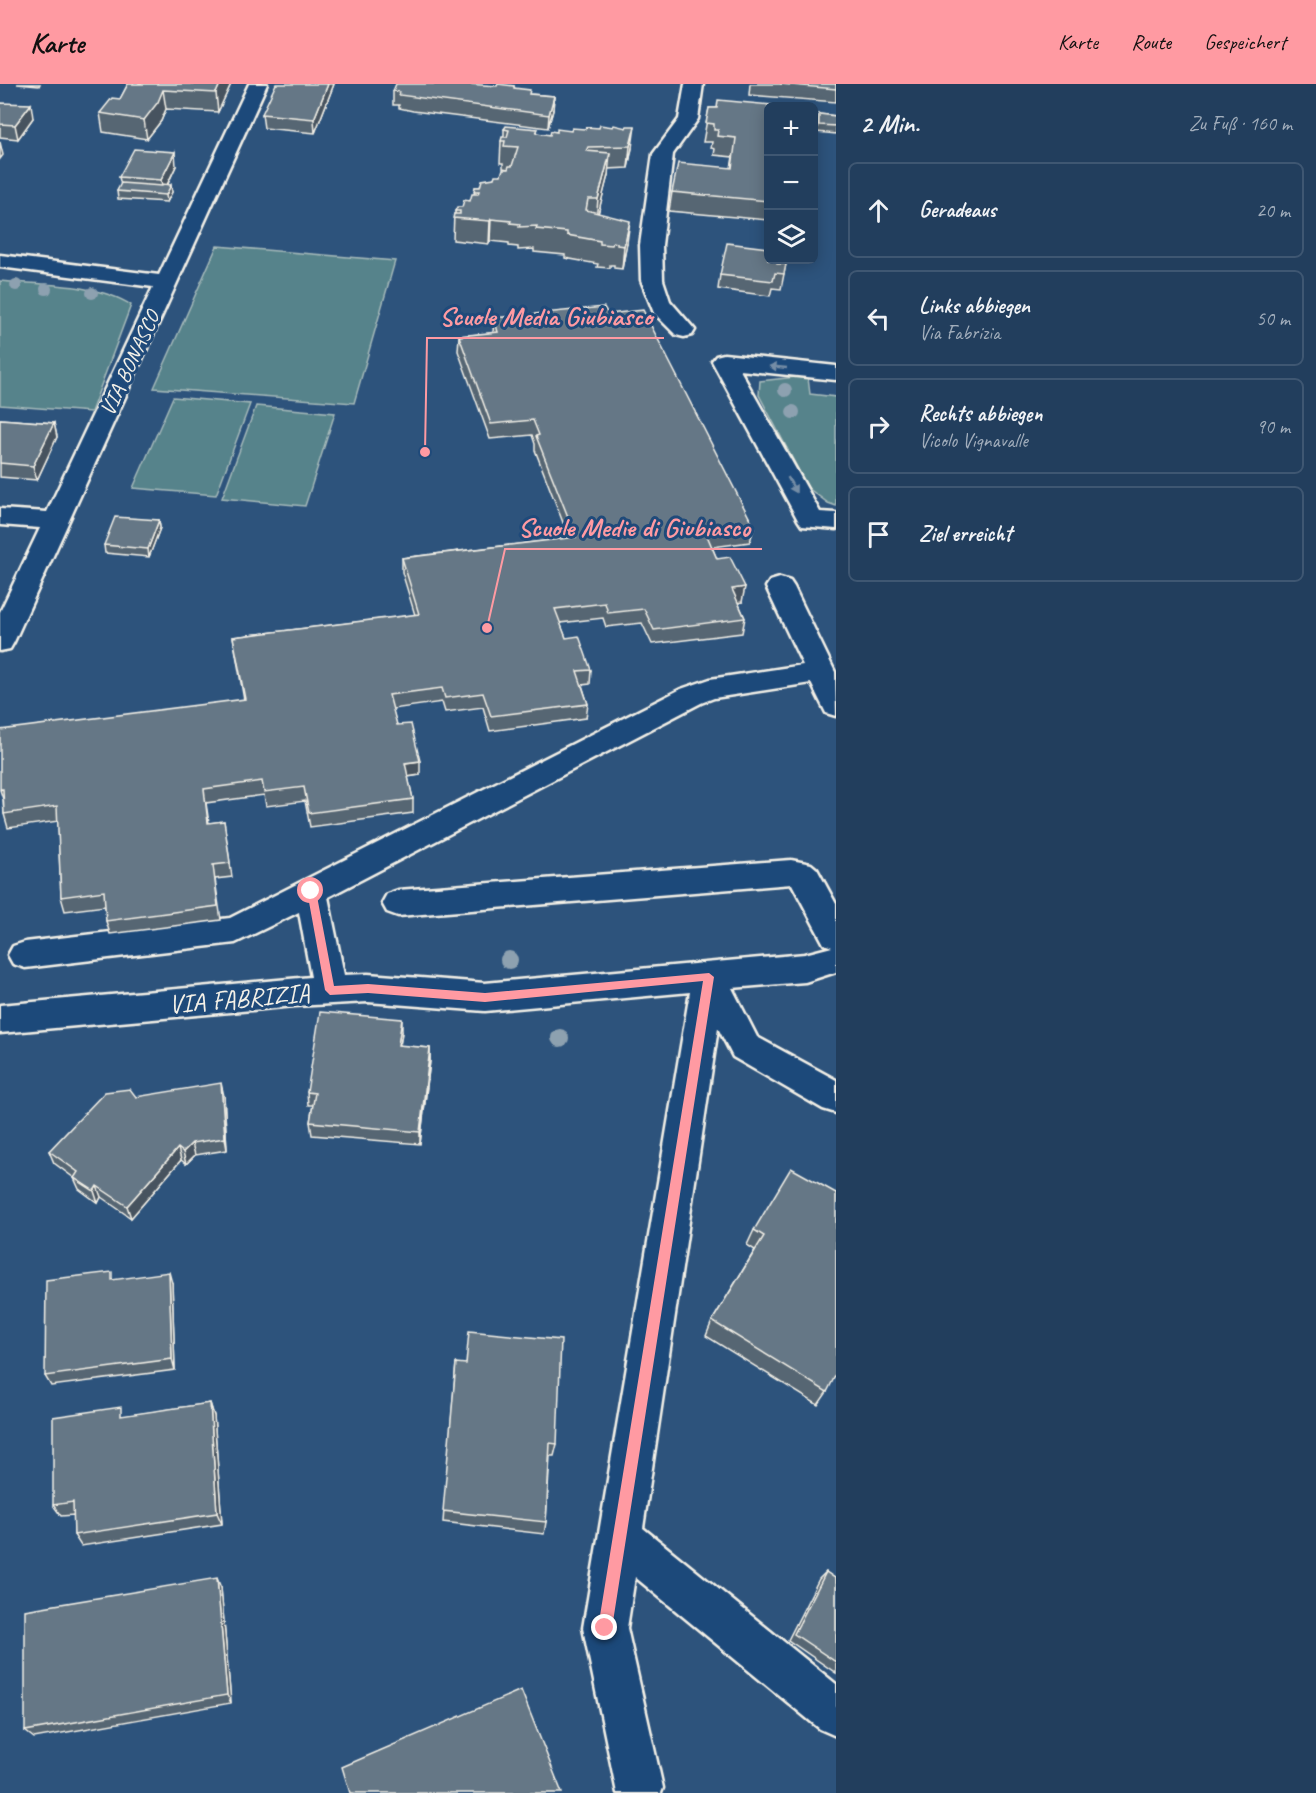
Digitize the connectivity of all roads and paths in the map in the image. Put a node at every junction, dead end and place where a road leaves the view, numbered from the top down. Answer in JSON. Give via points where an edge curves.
{"nodes":[{"id":1,"x":258,"y":84,"type":"edge"},
{"id":2,"x":694,"y":84,"type":"edge"},
{"id":3,"x":0,"y":261,"type":"edge"},
{"id":4,"x":166,"y":282,"type":"junction"},
{"id":5,"x":684,"y":330,"type":"dead end"},
{"id":6,"x":836,"y":373,"type":"edge"},
{"id":7,"x":0,"y":517,"type":"edge"},
{"id":8,"x":57,"y":521,"type":"junction"},
{"id":9,"x":836,"y":521,"type":"edge"},
{"id":10,"x":780,"y":586,"type":"dead end"},
{"id":11,"x":0,"y":642,"type":"edge"},
{"id":12,"x":821,"y":672,"type":"junction"},
{"id":13,"x":836,"y":706,"type":"edge"},
{"id":14,"x":311,"y":891,"type":"junction"},
{"id":15,"x":398,"y":903,"type":"dead end"},
{"id":16,"x":836,"y":935,"type":"edge"},
{"id":17,"x":25,"y":955,"type":"dead end"},
{"id":18,"x":836,"y":959,"type":"edge"},
{"id":19,"x":709,"y":977,"type":"junction"},
{"id":20,"x":330,"y":990,"type":"junction"},
{"id":21,"x":0,"y":1019,"type":"edge"},
{"id":22,"x":836,"y":1098,"type":"edge"},
{"id":23,"x":620,"y":1538,"type":"junction"},
{"id":24,"x":836,"y":1713,"type":"edge"},
{"id":25,"x":639,"y":1788,"type":"dead end"}],
"edges":[{"from":1,"to":4,"type":"street","name":"VIA BONASCO"},
{"from":2,"to":5,"type":"street","via":[[688,119],[663,154],[651,245],[652,280],[659,301]]},
{"from":3,"to":4,"type":"street"},
{"from":4,"to":8,"type":"street","name":"VIA BONASCO"},
{"from":6,"to":9,"type":"street","one_way":true,"via":[[724,361],[811,520]]},
{"from":7,"to":8,"type":"street"},
{"from":8,"to":11,"type":"street","name":"VIA BONASCO"},
{"from":10,"to":12,"type":"street"},
{"from":12,"to":13,"type":"street"},
{"from":12,"to":14,"type":"street","via":[[710,689],[691,696]]},
{"from":14,"to":17,"type":"street","via":[[235,930]]},
{"from":14,"to":20,"type":"street"},
{"from":15,"to":16,"type":"street","via":[[791,872],[806,878]]},
{"from":18,"to":19,"type":"street","name":"VIA FABRIZIA","via":[[805,968]]},
{"from":19,"to":20,"type":"street","name":"VIA FABRIZIA","via":[[485,998],[368,988]]},
{"from":19,"to":22,"type":"street","via":[[745,1047]]},
{"from":19,"to":23,"type":"street"},
{"from":20,"to":21,"type":"street","name":"VIA FABRIZIA"},
{"from":23,"to":24,"type":"street"},
{"from":23,"to":25,"type":"street","via":[[605,1628]]}]}
